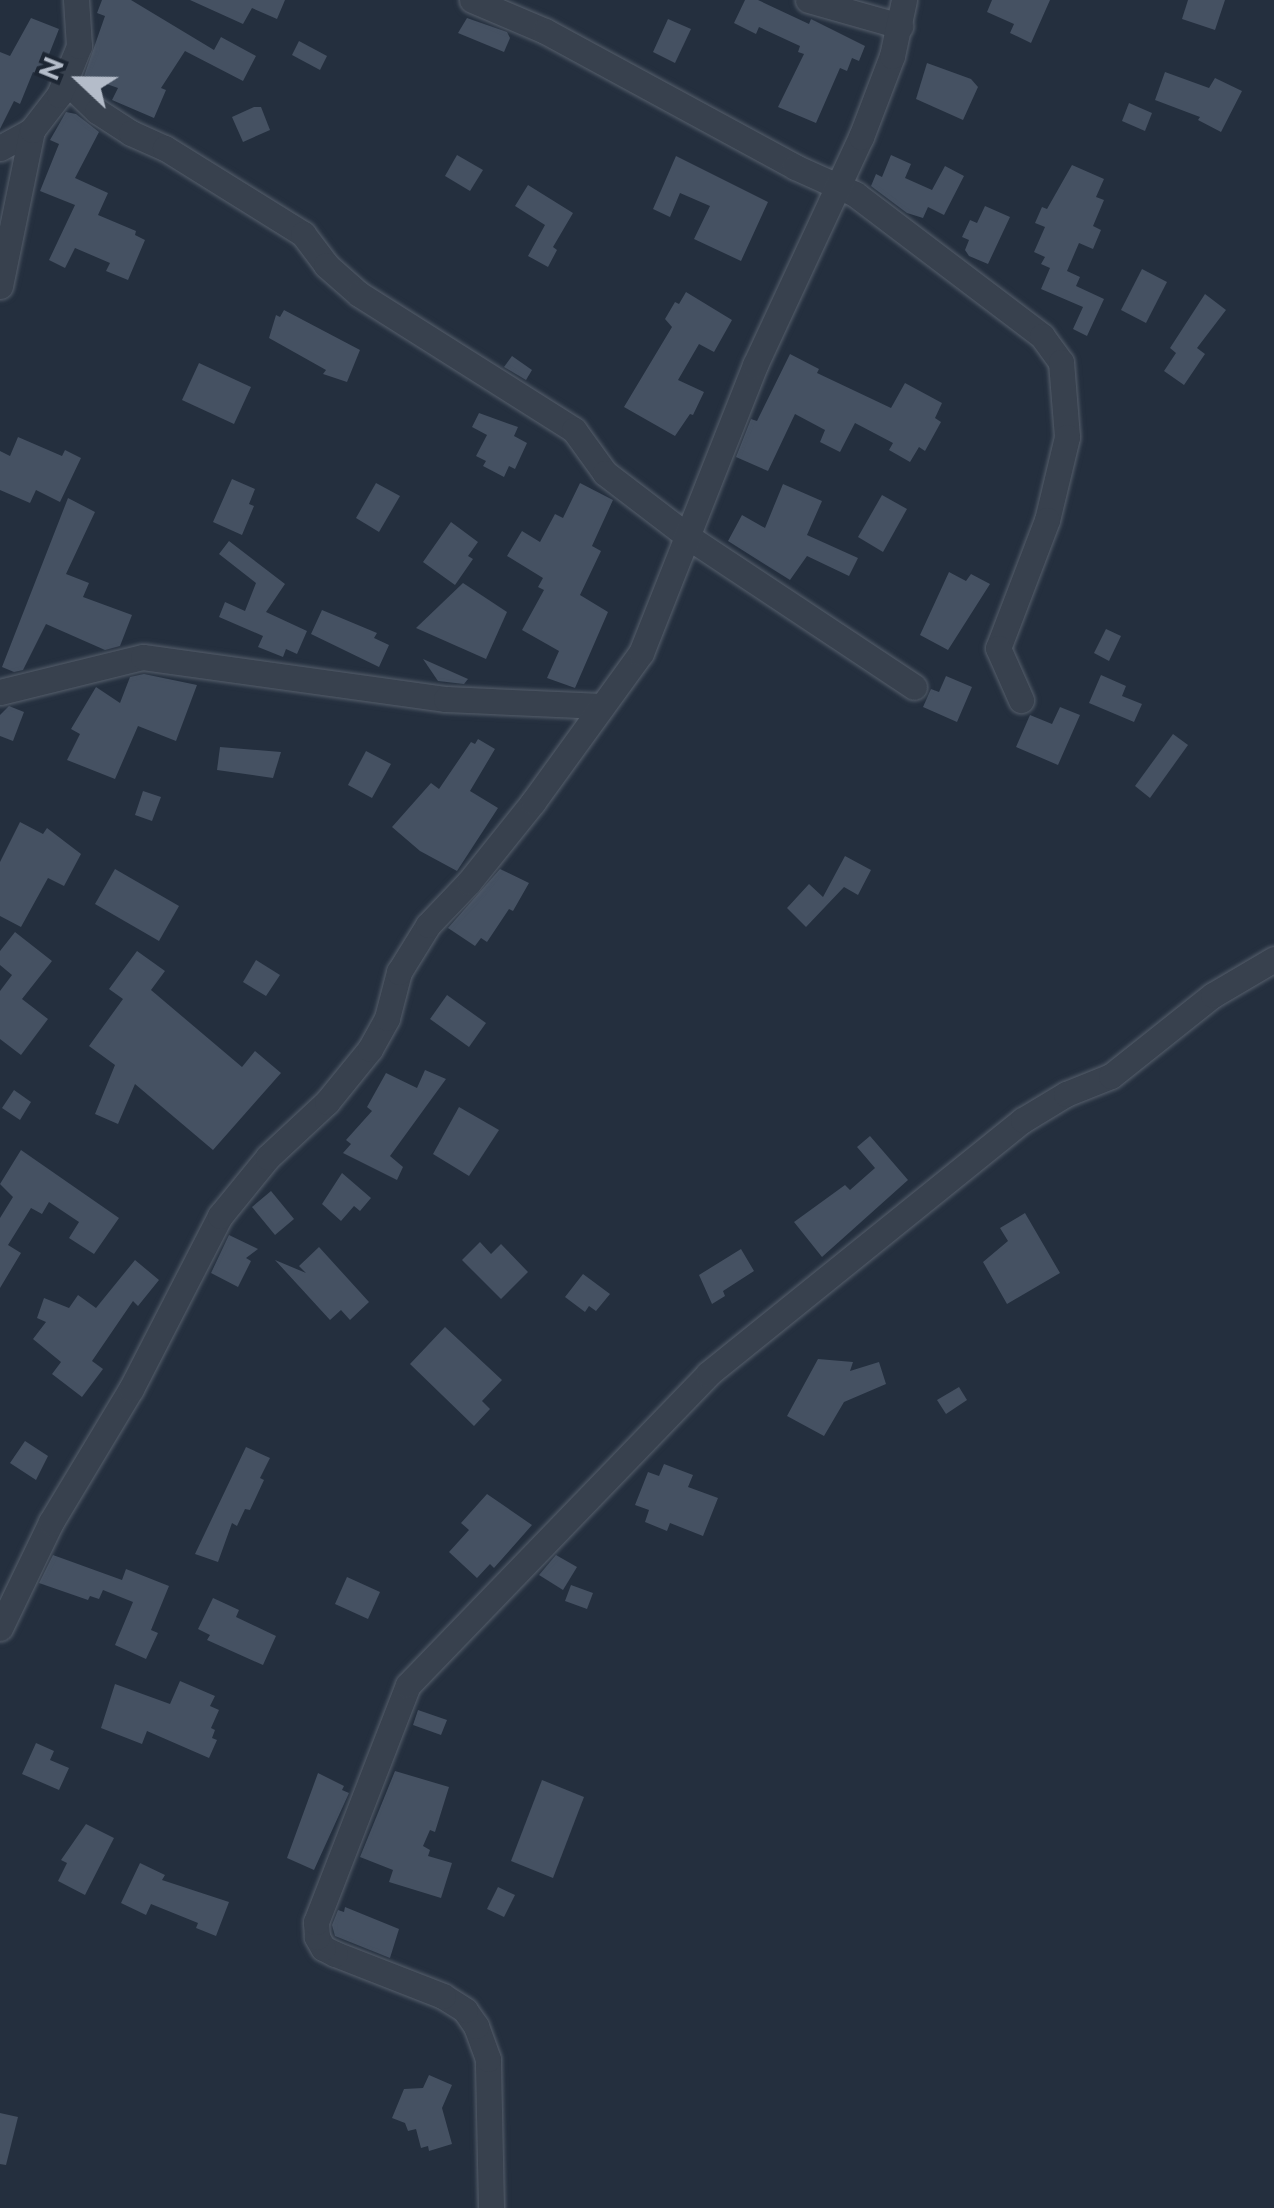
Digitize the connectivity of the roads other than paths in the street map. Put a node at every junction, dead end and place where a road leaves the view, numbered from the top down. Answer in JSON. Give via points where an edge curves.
{"nodes":[{"id":1,"x":76,"y":0,"type":"edge"},
{"id":2,"x":472,"y":0,"type":"edge"},
{"id":3,"x":808,"y":0,"type":"edge"},
{"id":4,"x":902,"y":13,"type":"edge"},
{"id":5,"x":66,"y":81,"type":"junction"},
{"id":6,"x":32,"y":130,"type":"junction"},
{"id":7,"x":0,"y":148,"type":"edge"},
{"id":8,"x":839,"y":186,"type":"junction"},
{"id":9,"x":0,"y":286,"type":"edge"},
{"id":10,"x":690,"y":538,"type":"junction"},
{"id":11,"x":914,"y":687,"type":"dead end"},
{"id":12,"x":0,"y":692,"type":"edge"},
{"id":13,"x":1021,"y":700,"type":"dead end"},
{"id":14,"x":602,"y":706,"type":"junction"},
{"id":15,"x":1274,"y":959,"type":"edge"},
{"id":16,"x":0,"y":1628,"type":"edge"},
{"id":17,"x":491,"y":2208,"type":"edge"}],
"edges":[{"from":1,"to":5,"type":"street","via":[[79,46]]},
{"from":2,"to":8,"type":"street","via":[[545,31]]},
{"from":3,"to":4,"type":"street"},
{"from":4,"to":8,"type":"street"},
{"from":5,"to":6,"type":"street"},
{"from":5,"to":10,"type":"street","via":[[132,133],[303,234],[359,294],[574,430],[605,473]]},
{"from":6,"to":7,"type":"street"},
{"from":6,"to":9,"type":"street"},
{"from":8,"to":10,"type":"street","via":[[755,365]]},
{"from":8,"to":13,"type":"street","via":[[1042,336],[1060,362],[1063,470],[998,648]]},
{"from":10,"to":11,"type":"street"},
{"from":10,"to":14,"type":"street","via":[[641,654]]},
{"from":12,"to":14,"type":"street","via":[[143,657],[446,699]]},
{"from":14,"to":16,"type":"street","via":[[480,869],[428,925],[400,972],[370,1048],[220,1216]]},
{"from":15,"to":17,"type":"street","via":[[1213,995],[1110,1076],[1023,1120],[708,1374],[408,1685],[316,1922],[317,1937],[335,1954],[466,2010],[488,2059]]}]}
